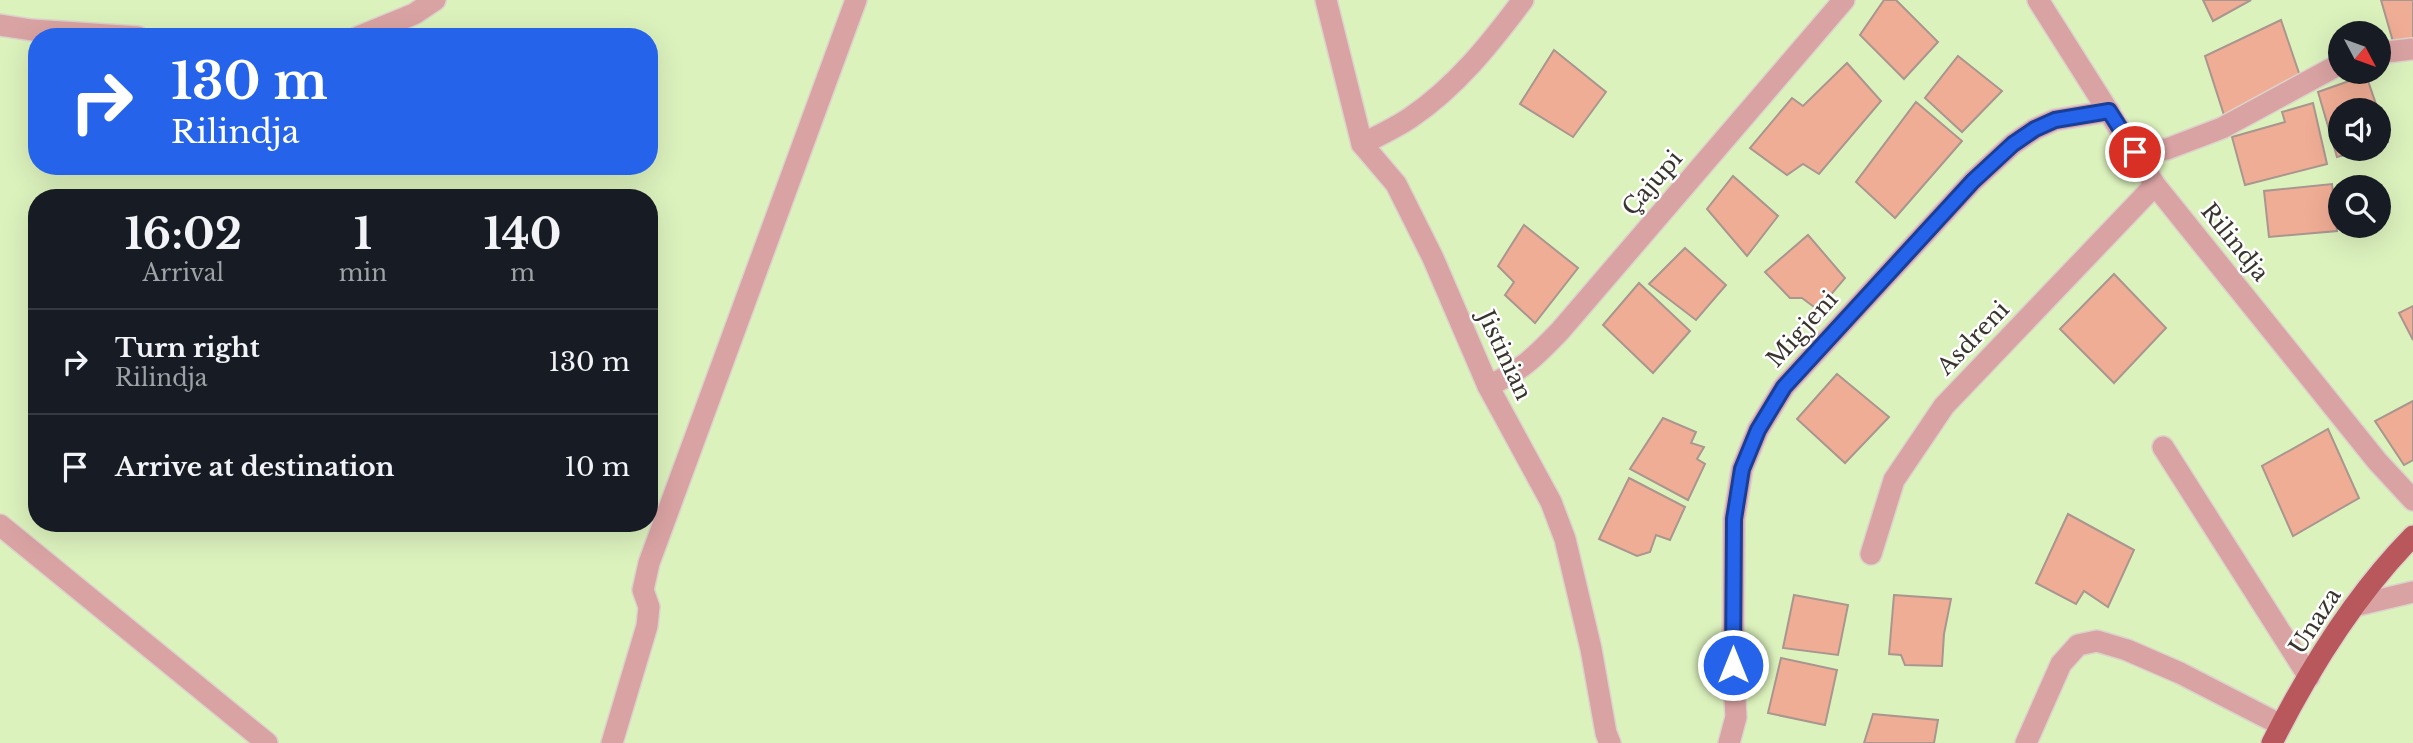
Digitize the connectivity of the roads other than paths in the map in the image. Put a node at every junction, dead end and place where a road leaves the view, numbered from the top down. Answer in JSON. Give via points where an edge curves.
{"nodes":[{"id":1,"x":435,"y":0,"type":"edge"},
{"id":2,"x":856,"y":0,"type":"edge"},
{"id":3,"x":1325,"y":0,"type":"edge"},
{"id":4,"x":1523,"y":0,"type":"edge"},
{"id":5,"x":1844,"y":0,"type":"edge"},
{"id":6,"x":2038,"y":0,"type":"edge"},
{"id":7,"x":0,"y":25,"type":"edge"},
{"id":8,"x":380,"y":28,"type":"edge"},
{"id":9,"x":28,"y":29,"type":"edge"},
{"id":10,"x":2413,"y":49,"type":"edge"},
{"id":11,"x":2391,"y":52,"type":"edge"},
{"id":12,"x":2328,"y":71,"type":"edge"},
{"id":13,"x":2109,"y":111,"type":"junction"},
{"id":14,"x":1362,"y":144,"type":"junction"},
{"id":15,"x":2135,"y":152,"type":"junction"},
{"id":16,"x":2155,"y":185,"type":"junction"},
{"id":17,"x":1488,"y":386,"type":"junction"},
{"id":18,"x":2163,"y":447,"type":"dead end"},
{"id":19,"x":2413,"y":500,"type":"edge"},
{"id":20,"x":0,"y":525,"type":"edge"},
{"id":21,"x":2413,"y":536,"type":"edge"},
{"id":22,"x":1871,"y":554,"type":"dead end"},
{"id":23,"x":2413,"y":592,"type":"edge"},
{"id":24,"x":2354,"y":606,"type":"junction"},
{"id":25,"x":2309,"y":677,"type":"junction"},
{"id":26,"x":2276,"y":734,"type":"edge"},
{"id":27,"x":267,"y":743,"type":"edge"},
{"id":28,"x":612,"y":743,"type":"edge"},
{"id":29,"x":1610,"y":743,"type":"edge"},
{"id":30,"x":1729,"y":743,"type":"edge"},
{"id":31,"x":2026,"y":743,"type":"edge"}],
"edges":[{"from":1,"to":8,"type":"street"},
{"from":2,"to":28,"type":"street","via":[[649,563],[643,590],[649,607],[647,626]]},
{"from":3,"to":14,"type":"street","name":"Jistinian"},
{"from":4,"to":14,"type":"street","via":[[1471,67],[1439,96],[1409,119]]},
{"from":5,"to":17,"type":"street","name":"Çajupi","via":[[1560,331],[1534,359]]},
{"from":6,"to":13,"type":"street","name":"Rilindja"},
{"from":7,"to":9,"type":"street"},
{"from":10,"to":11,"type":"street"},
{"from":12,"to":15,"type":"street","via":[[2222,128],[2167,149]]},
{"from":13,"to":15,"type":"street","name":"Rilindja"},
{"from":13,"to":30,"type":"street","name":"Migjeni","via":[[2055,120],[2013,144],[1973,181],[1784,387],[1742,469],[1734,519],[1736,717]]},
{"from":14,"to":17,"type":"street","name":"Jistinian","via":[[1396,184]]},
{"from":15,"to":16,"type":"street","name":"Rilindja"},
{"from":16,"to":19,"type":"street","name":"Rilindja"},
{"from":16,"to":22,"type":"street","name":"Asdreni","via":[[1944,406],[1894,480]]},
{"from":17,"to":29,"type":"street","name":"Jistinian","via":[[1551,502],[1565,539]]},
{"from":18,"to":25,"type":"street"},
{"from":20,"to":27,"type":"street"},
{"from":21,"to":24,"type":"main road","name":"Unaza"},
{"from":23,"to":24,"type":"street"},
{"from":24,"to":25,"type":"main road","name":"Unaza"},
{"from":25,"to":26,"type":"main road","name":"Unaza"},
{"from":26,"to":31,"type":"street","via":[[2180,673],[2097,641],[2078,645],[2061,664]]}]}
